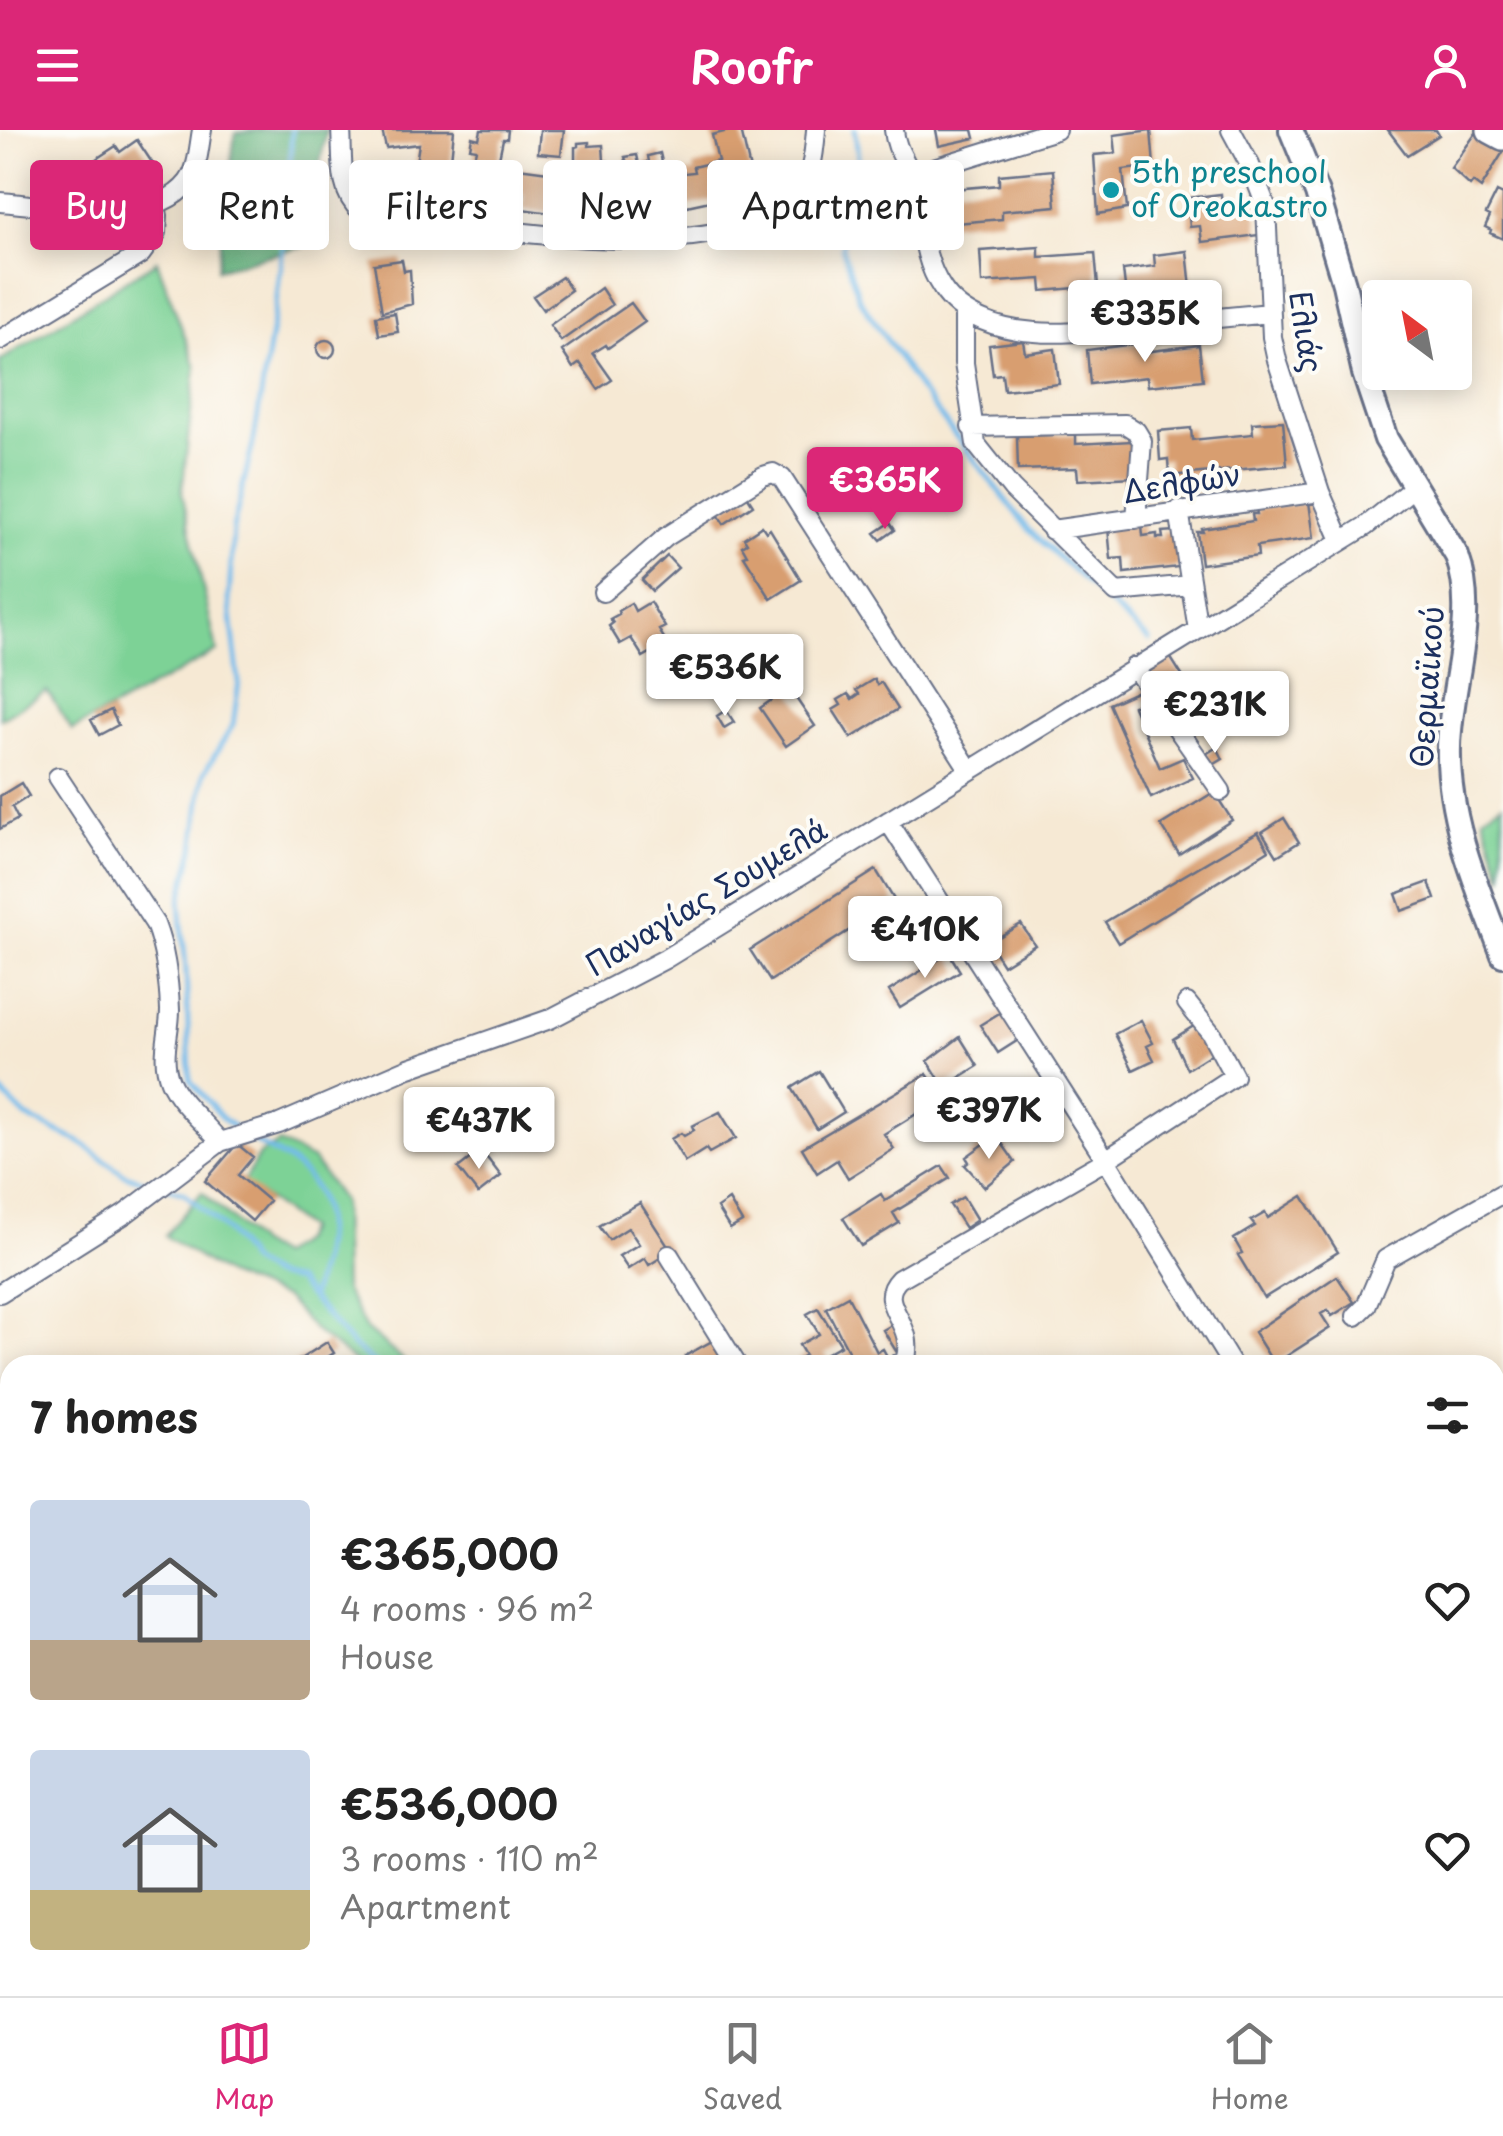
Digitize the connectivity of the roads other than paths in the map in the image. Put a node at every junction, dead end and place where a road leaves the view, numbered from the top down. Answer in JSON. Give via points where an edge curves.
{"nodes":[{"id":1,"x":202,"y":130,"type":"edge"},
{"id":2,"x":340,"y":130,"type":"edge"},
{"id":3,"x":816,"y":130,"type":"edge"},
{"id":4,"x":894,"y":130,"type":"edge"},
{"id":5,"x":1056,"y":130,"type":"edge"},
{"id":6,"x":1231,"y":130,"type":"edge"},
{"id":7,"x":1291,"y":130,"type":"edge"},
{"id":8,"x":1490,"y":130,"type":"edge"},
{"id":9,"x":1503,"y":137,"type":"edge"},
{"id":10,"x":903,"y":160,"type":"edge"},
{"id":11,"x":959,"y":160,"type":"edge"},
{"id":12,"x":0,"y":202,"type":"edge"},
{"id":13,"x":144,"y":250,"type":"edge"},
{"id":14,"x":927,"y":250,"type":"edge"},
{"id":15,"x":964,"y":312,"type":"junction"},
{"id":16,"x":1270,"y":313,"type":"junction"},
{"id":17,"x":0,"y":340,"type":"edge"},
{"id":18,"x":971,"y":427,"type":"junction"},
{"id":19,"x":1413,"y":488,"type":"junction"},
{"id":20,"x":1320,"y":492,"type":"junction"},
{"id":21,"x":1179,"y":510,"type":"junction"},
{"id":22,"x":1136,"y":519,"type":"junction"},
{"id":23,"x":1052,"y":530,"type":"junction"},
{"id":24,"x":1341,"y":540,"type":"junction"},
{"id":25,"x":1191,"y":584,"type":"junction"},
{"id":26,"x":603,"y":592,"type":"dead end"},
{"id":27,"x":1198,"y":630,"type":"junction"},
{"id":28,"x":1134,"y":667,"type":"junction"},
{"id":29,"x":969,"y":770,"type":"junction"},
{"id":30,"x":58,"y":778,"type":"dead end"},
{"id":31,"x":1221,"y":792,"type":"dead end"},
{"id":32,"x":888,"y":821,"type":"junction"},
{"id":33,"x":1503,"y":955,"type":"edge"},
{"id":34,"x":1187,"y":1003,"type":"dead end"},
{"id":35,"x":228,"y":1140,"type":"junction"},
{"id":36,"x":1106,"y":1160,"type":"junction"},
{"id":37,"x":1503,"y":1192,"type":"edge"},
{"id":38,"x":669,"y":1254,"type":"dead end"},
{"id":39,"x":0,"y":1293,"type":"edge"},
{"id":40,"x":1356,"y":1316,"type":"dead end"},
{"id":41,"x":731,"y":1355,"type":"edge"},
{"id":42,"x":906,"y":1355,"type":"edge"},
{"id":43,"x":1226,"y":1355,"type":"edge"}],
"edges":[{"from":1,"to":12,"type":"street","via":[[190,180],[144,208]]},
{"from":2,"to":3,"type":"street","via":[[346,189],[360,210],[582,238],[694,238],[763,218],[792,200],[813,165]]},
{"from":4,"to":10,"type":"street"},
{"from":5,"to":11,"type":"street"},
{"from":6,"to":16,"type":"street","name":"Ελιάς","via":[[1266,206]]},
{"from":7,"to":19,"type":"street","name":"Θερμαϊκού","via":[[1322,212],[1376,412]]},
{"from":8,"to":9,"type":"main road"},
{"from":13,"to":17,"type":"street"},
{"from":14,"to":15,"type":"street","via":[[944,291]]},
{"from":15,"to":16,"type":"street","via":[[1034,332]]},
{"from":15,"to":18,"type":"street"},
{"from":16,"to":20,"type":"street","name":"Ελιάς","via":[[1277,360]]},
{"from":18,"to":22,"type":"street","via":[[1125,424],[1136,430],[1142,441]]},
{"from":18,"to":23,"type":"street","via":[[976,444],[1012,490]]},
{"from":19,"to":24,"type":"street","name":"Παναγίας Σουμελά"},
{"from":19,"to":33,"type":"street","name":"Θερμαϊκού","via":[[1462,570],[1452,782],[1461,836]]},
{"from":20,"to":21,"type":"street","name":"Δελφών"},
{"from":20,"to":24,"type":"street","name":"Ελιάς"},
{"from":21,"to":22,"type":"street","name":"Δελφών"},
{"from":21,"to":25,"type":"street"},
{"from":22,"to":23,"type":"street","name":"Δελφών"},
{"from":23,"to":25,"type":"street","via":[[1116,592]]},
{"from":24,"to":27,"type":"street","name":"Παναγίας Σουμελά"},
{"from":25,"to":27,"type":"street"},
{"from":26,"to":29,"type":"street","via":[[666,537],[774,473]]},
{"from":27,"to":28,"type":"street","name":"Παναγίας Σουμελά"},
{"from":28,"to":29,"type":"street","name":"Παναγίας Σουμελά"},
{"from":28,"to":31,"type":"street"},
{"from":29,"to":32,"type":"street","name":"Παναγίας Σουμελά"},
{"from":30,"to":35,"type":"street","via":[[160,938],[173,1088]]},
{"from":32,"to":35,"type":"street","name":"Παναγίας Σουμελά","via":[[574,1009]]},
{"from":32,"to":36,"type":"street"},
{"from":34,"to":36,"type":"street","via":[[1234,1076]]},
{"from":35,"to":39,"type":"street","name":"Παναγίας Σουμελά"},
{"from":36,"to":42,"type":"street","via":[[899,1279],[889,1298],[910,1340]]},
{"from":36,"to":43,"type":"street"},
{"from":37,"to":40,"type":"street","via":[[1386,1259]]},
{"from":38,"to":41,"type":"street"}]}
